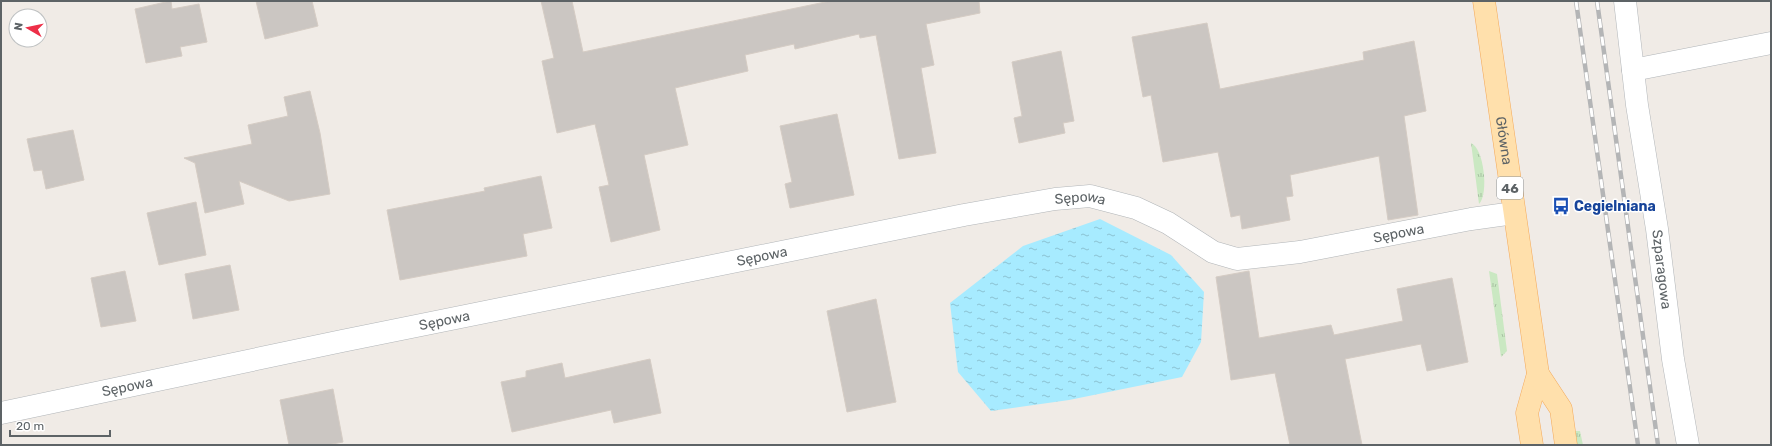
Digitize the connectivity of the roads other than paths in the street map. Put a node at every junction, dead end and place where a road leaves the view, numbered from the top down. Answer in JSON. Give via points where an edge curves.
{"nodes":[{"id":1,"x":1484,"y":1,"type":"edge"},
{"id":2,"x":1625,"y":1,"type":"edge"},
{"id":3,"x":1771,"y":43,"type":"edge"},
{"id":4,"x":1633,"y":70,"type":"junction"},
{"id":5,"x":1514,"y":213,"type":"junction"},
{"id":6,"x":1538,"y":374,"type":"junction"},
{"id":7,"x":1,"y":413,"type":"edge"},
{"id":8,"x":1532,"y":445,"type":"edge"},
{"id":9,"x":1566,"y":445,"type":"edge"},
{"id":10,"x":1688,"y":445,"type":"edge"}],
"edges":[{"from":1,"to":5,"type":"main road","name":"Główna","number":"46"},
{"from":2,"to":4,"type":"street","name":"Szparagowa"},
{"from":3,"to":4,"type":"street"},
{"from":4,"to":10,"type":"street","name":"Szparagowa","via":[[1673,359]]},
{"from":5,"to":6,"type":"main road","name":"Główna","number":"46"},
{"from":5,"to":7,"type":"street","name":"Sępowa","via":[[1300,252],[1237,259],[1213,252],[1168,223],[1136,208],[1090,196],[1055,199],[964,215],[350,339]]},
{"from":6,"to":8,"type":"main road","name":"Główna","number":"46","via":[[1527,413]]},
{"from":6,"to":9,"type":"main road","name":"Główna","number":"46","via":[[1561,409]]}]}
